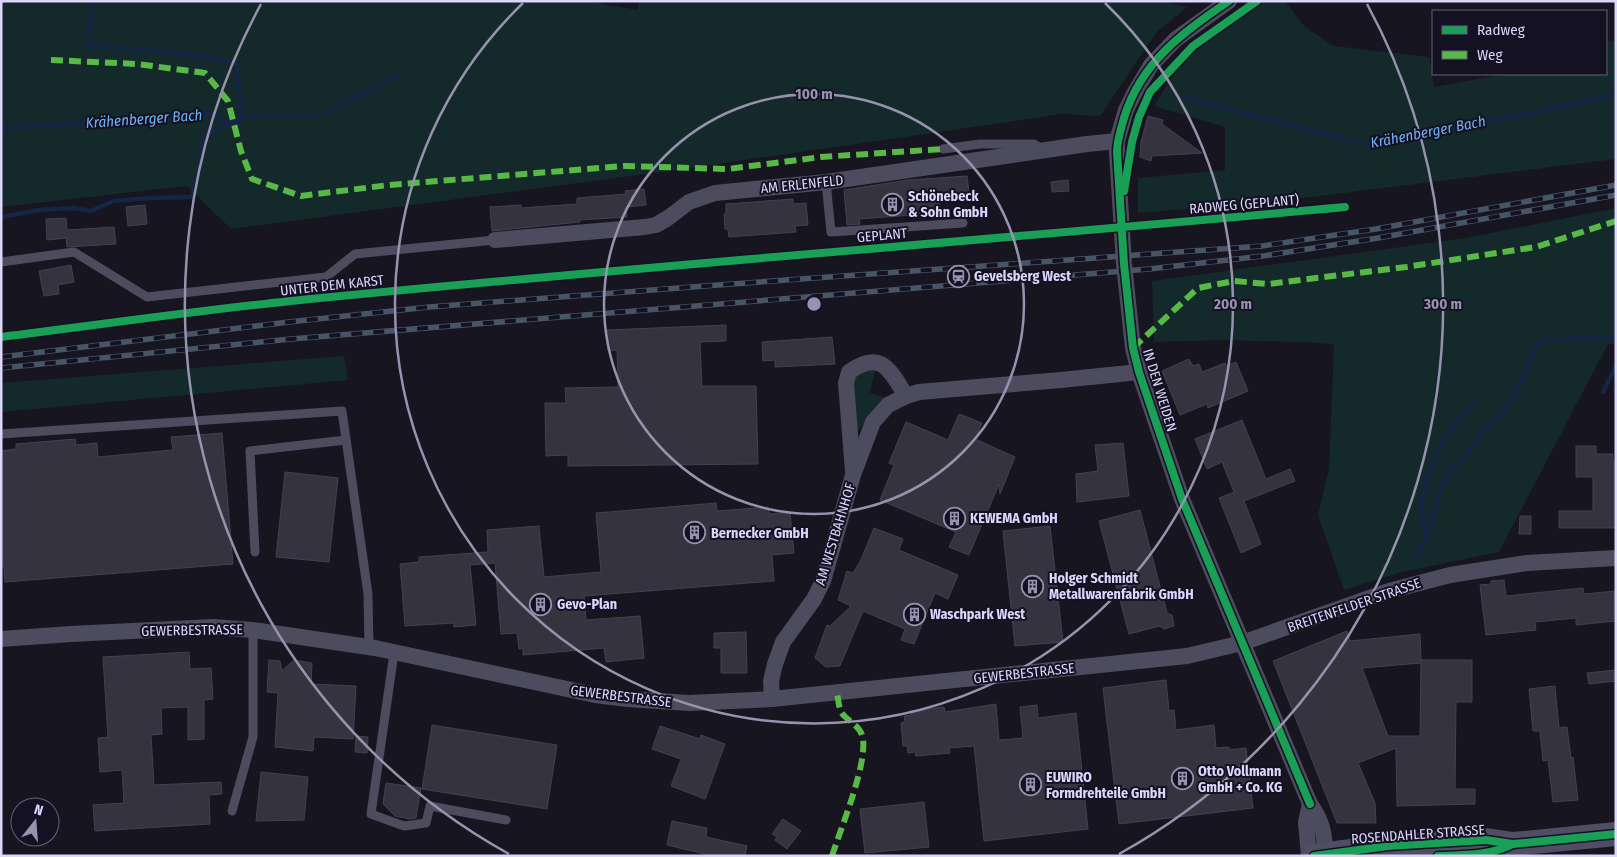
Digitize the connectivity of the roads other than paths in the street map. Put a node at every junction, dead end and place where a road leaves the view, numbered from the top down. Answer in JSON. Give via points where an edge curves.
{"nodes":[{"id":1,"x":1229,"y":1,"type":"edge"},
{"id":2,"x":1117,"y":141,"type":"junction"},
{"id":3,"x":943,"y":148,"type":"dead end"},
{"id":4,"x":1045,"y":151,"type":"junction"},
{"id":5,"x":826,"y":182,"type":"junction"},
{"id":6,"x":963,"y":223,"type":"dead end"},
{"id":7,"x":495,"y":240,"type":"joint"},
{"id":8,"x":1,"y":262,"type":"edge"},
{"id":9,"x":1139,"y":372,"type":"junction"},
{"id":10,"x":906,"y":396,"type":"junction"},
{"id":11,"x":1,"y":434,"type":"edge"},
{"id":12,"x":346,"y":440,"type":"junction"},
{"id":13,"x":853,"y":475,"type":"junction"},
{"id":14,"x":255,"y":552,"type":"dead end"},
{"id":15,"x":1616,"y":558,"type":"edge"},
{"id":16,"x":253,"y":630,"type":"junction"},
{"id":17,"x":1,"y":640,"type":"edge"},
{"id":18,"x":1242,"y":643,"type":"junction"},
{"id":19,"x":369,"y":648,"type":"junction"},
{"id":20,"x":394,"y":653,"type":"junction"},
{"id":21,"x":772,"y":700,"type":"junction"},
{"id":22,"x":232,"y":811,"type":"dead end"},
{"id":23,"x":506,"y":820,"type":"dead end"},
{"id":24,"x":1616,"y":834,"type":"edge"},
{"id":25,"x":1522,"y":850,"type":"edge"},
{"id":26,"x":1320,"y":855,"type":"edge"},
{"id":27,"x":1438,"y":856,"type":"edge"}],
"edges":[{"from":1,"to":2,"type":"street","name":"IN DEN WEIDEN","via":[[1176,39],[1151,65],[1126,110]]},
{"from":2,"to":4,"type":"street","name":"AM ERLENFELD"},
{"from":2,"to":9,"type":"street","name":"IN DEN WEIDEN","via":[[1124,264],[1133,348]]},
{"from":3,"to":4,"type":"lane","via":[[1034,144]]},
{"from":4,"to":5,"type":"street","name":"AM ERLENFELD"},
{"from":5,"to":6,"type":"lane","via":[[831,232]]},
{"from":5,"to":7,"type":"street","name":"AM ERLENFELD","via":[[715,193],[690,202],[656,225],[645,227]]},
{"from":7,"to":8,"type":"lane","via":[[355,254],[326,277],[147,297],[74,252]]},
{"from":9,"to":10,"type":"street","name":"AM WESTBAHNHOF","via":[[919,392]]},
{"from":9,"to":18,"type":"street","name":"IN DEN WEIDEN","via":[[1182,498]]},
{"from":10,"to":13,"type":"street","name":"AM WESTBAHNHOF","via":[[888,405],[873,422]]},
{"from":10,"to":13,"type":"street","name":"AM WESTBAHNHOF","via":[[890,371],[880,364],[860,364],[849,372],[846,383]]},
{"from":11,"to":12,"type":"lane","via":[[342,411]]},
{"from":12,"to":14,"type":"lane","via":[[250,451]]},
{"from":12,"to":19,"type":"lane","via":[[368,594]]},
{"from":13,"to":21,"type":"street","name":"AM WESTBAHNHOF","via":[[823,581],[783,642],[775,664],[771,681]]},
{"from":15,"to":18,"type":"street","name":"BREITENFELDER STRASSE","via":[[1527,563],[1450,575],[1389,591]]},
{"from":16,"to":17,"type":"street","name":"GEWERBESTRASSE","via":[[212,627]]},
{"from":16,"to":19,"type":"street","name":"GEWERBESTRASSE"},
{"from":16,"to":22,"type":"lane","via":[[253,737]]},
{"from":18,"to":21,"type":"street","name":"GEWERBESTRASSE","via":[[1187,656]]},
{"from":18,"to":26,"type":"street","name":"IN DEN WEIDEN","via":[[1323,828]]},
{"from":19,"to":20,"type":"street","name":"GEWERBESTRASSE"},
{"from":20,"to":21,"type":"street","name":"GEWERBESTRASSE","via":[[628,699],[689,703]]},
{"from":20,"to":23,"type":"lane","via":[[371,814],[404,826],[426,823],[430,806]]},
{"from":24,"to":25,"type":"main road","name":"ROSENDAHLER STRASSE"},
{"from":25,"to":26,"type":"main road","name":"ROSENDAHLER STRASSE","via":[[1486,840],[1388,846]]},
{"from":25,"to":27,"type":"main road","name":"ROSENDAHLER STRASSE"}]}
